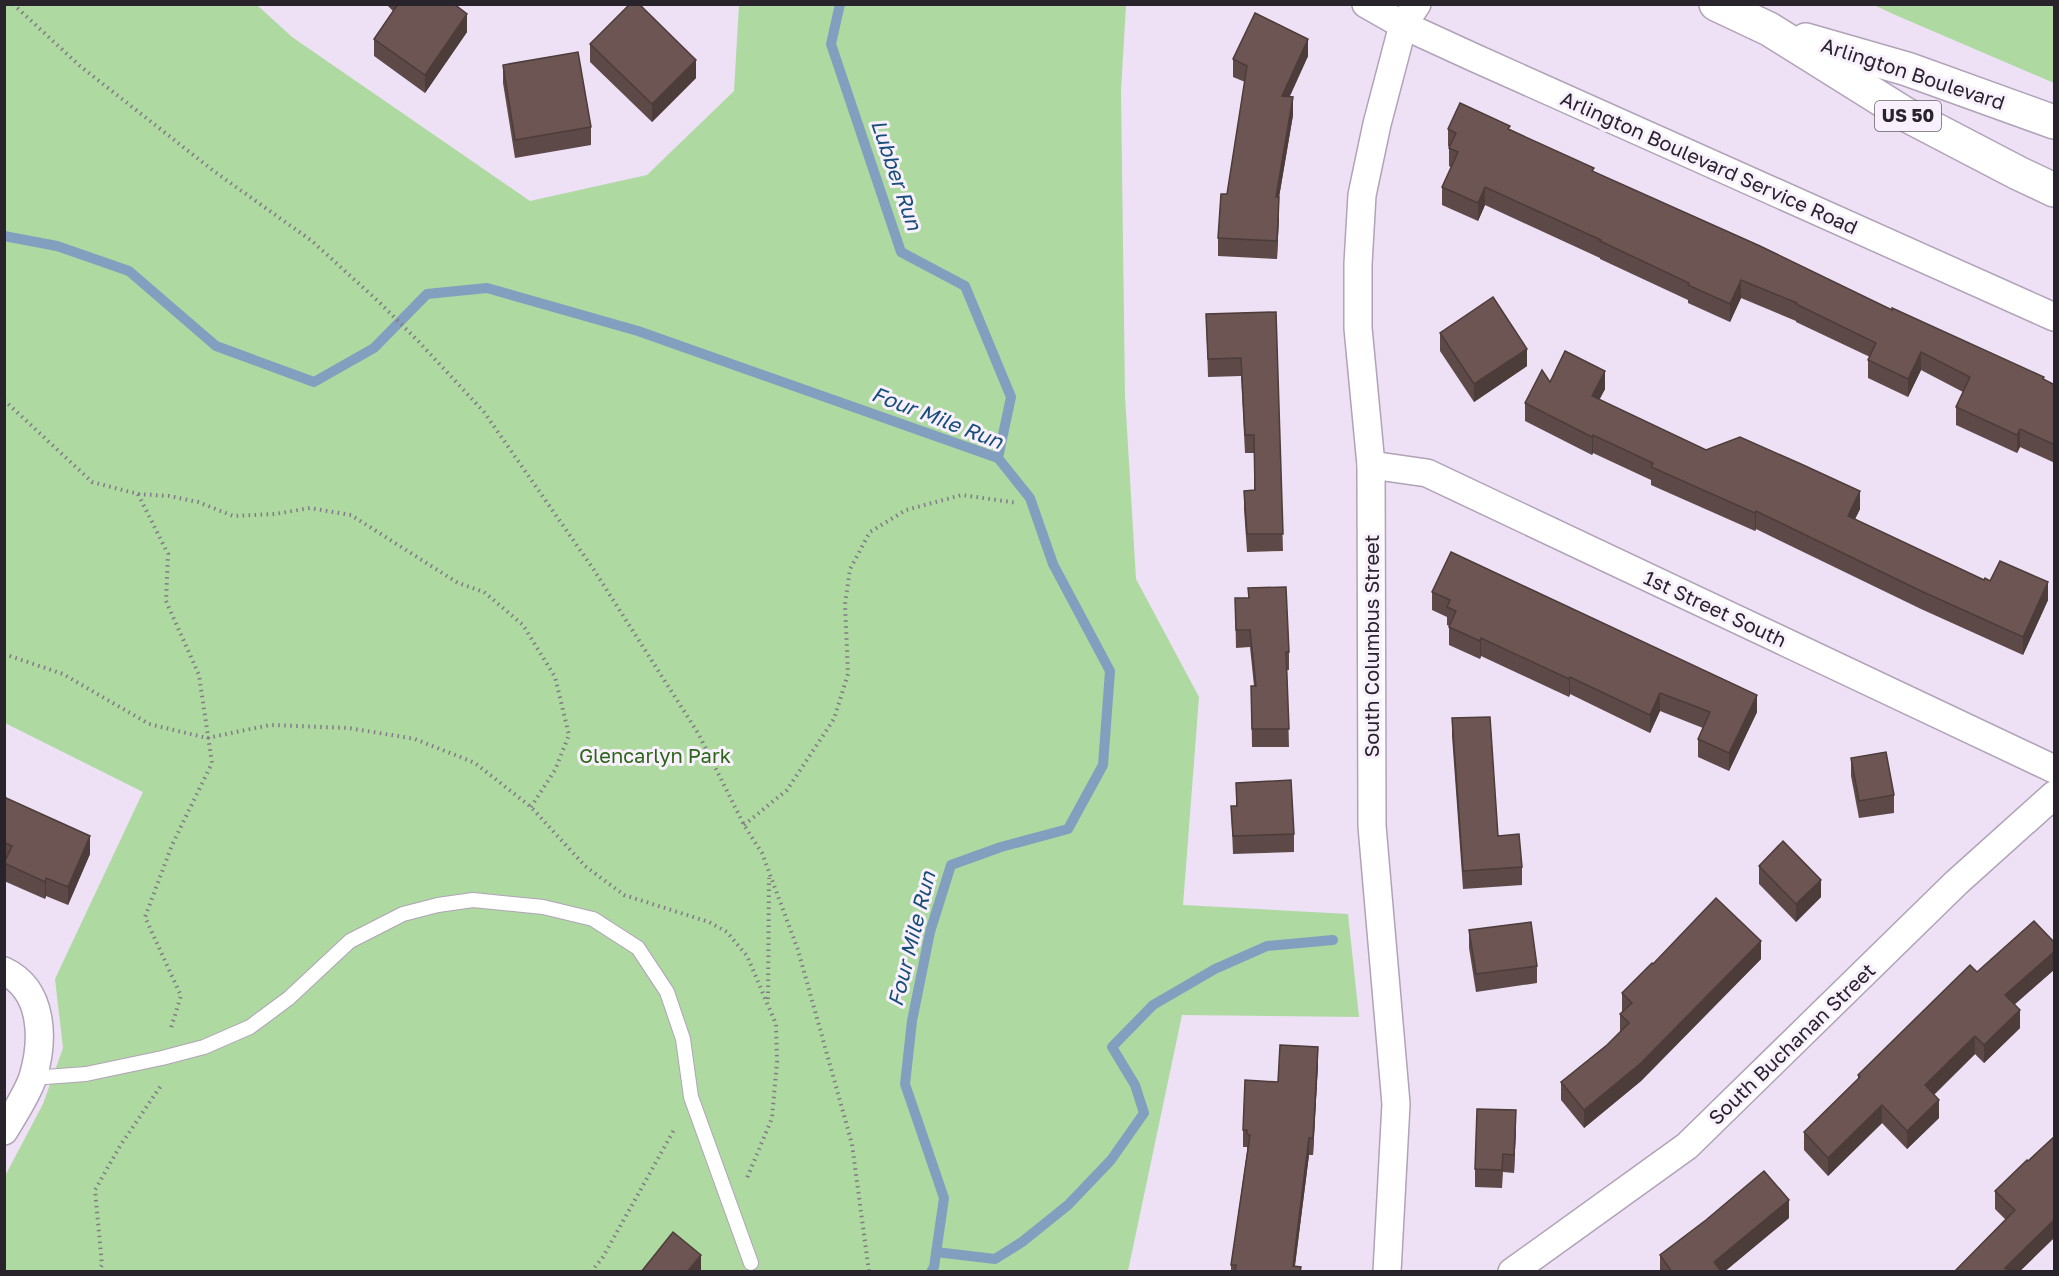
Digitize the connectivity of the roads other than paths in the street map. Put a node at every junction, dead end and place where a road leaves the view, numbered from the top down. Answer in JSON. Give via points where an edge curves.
{"nodes":[{"id":1,"x":1365,"y":4,"type":"edge"},
{"id":2,"x":1716,"y":4,"type":"edge"},
{"id":3,"x":1404,"y":11,"type":"edge"},
{"id":4,"x":1769,"y":29,"type":"junction"},
{"id":5,"x":2055,"y":122,"type":"edge"},
{"id":6,"x":2055,"y":190,"type":"edge"},
{"id":7,"x":2055,"y":317,"type":"edge"},
{"id":8,"x":1371,"y":465,"type":"junction"},
{"id":9,"x":2055,"y":769,"type":"edge"},
{"id":10,"x":2055,"y":795,"type":"edge"},
{"id":11,"x":7,"y":972,"type":"edge"},
{"id":12,"x":33,"y":1078,"type":"junction"},
{"id":13,"x":4,"y":1131,"type":"edge"},
{"id":14,"x":752,"y":1263,"type":"dead end"},
{"id":15,"x":1387,"y":1272,"type":"edge"},
{"id":16,"x":1512,"y":1272,"type":"edge"}],
"edges":[{"from":1,"to":3,"type":"street","name":"Arlington Boulevard Service Road"},
{"from":2,"to":4,"type":"highway","name":"Arlington Boulevard","number":"US 50"},
{"from":3,"to":7,"type":"street","name":"Arlington Boulevard Service Road"},
{"from":3,"to":8,"type":"street","name":"South Columbus Street","via":[[1360,217],[1358,328]]},
{"from":4,"to":5,"type":"highway","name":"Arlington Boulevard","number":"US 50","via":[[1907,69]]},
{"from":4,"to":6,"type":"highway","name":"Arlington Boulevard","number":"US 50","via":[[1905,114]]},
{"from":8,"to":9,"type":"street","name":"1st Street South","via":[[1427,473]]},
{"from":8,"to":15,"type":"street","name":"South Columbus Street","via":[[1372,826],[1396,1104]]},
{"from":10,"to":16,"type":"street","name":"South Buchanan Street","via":[[1956,883],[1687,1146]]},
{"from":11,"to":12,"type":"street","via":[[30,993],[38,1014],[41,1038]]},
{"from":12,"to":13,"type":"street"},
{"from":12,"to":14,"type":"lane","via":[[86,1074],[162,1058],[204,1047],[250,1028],[289,998],[350,940],[403,914],[473,900],[543,907],[592,919],[639,948],[667,992],[682,1039],[691,1097]]}]}
